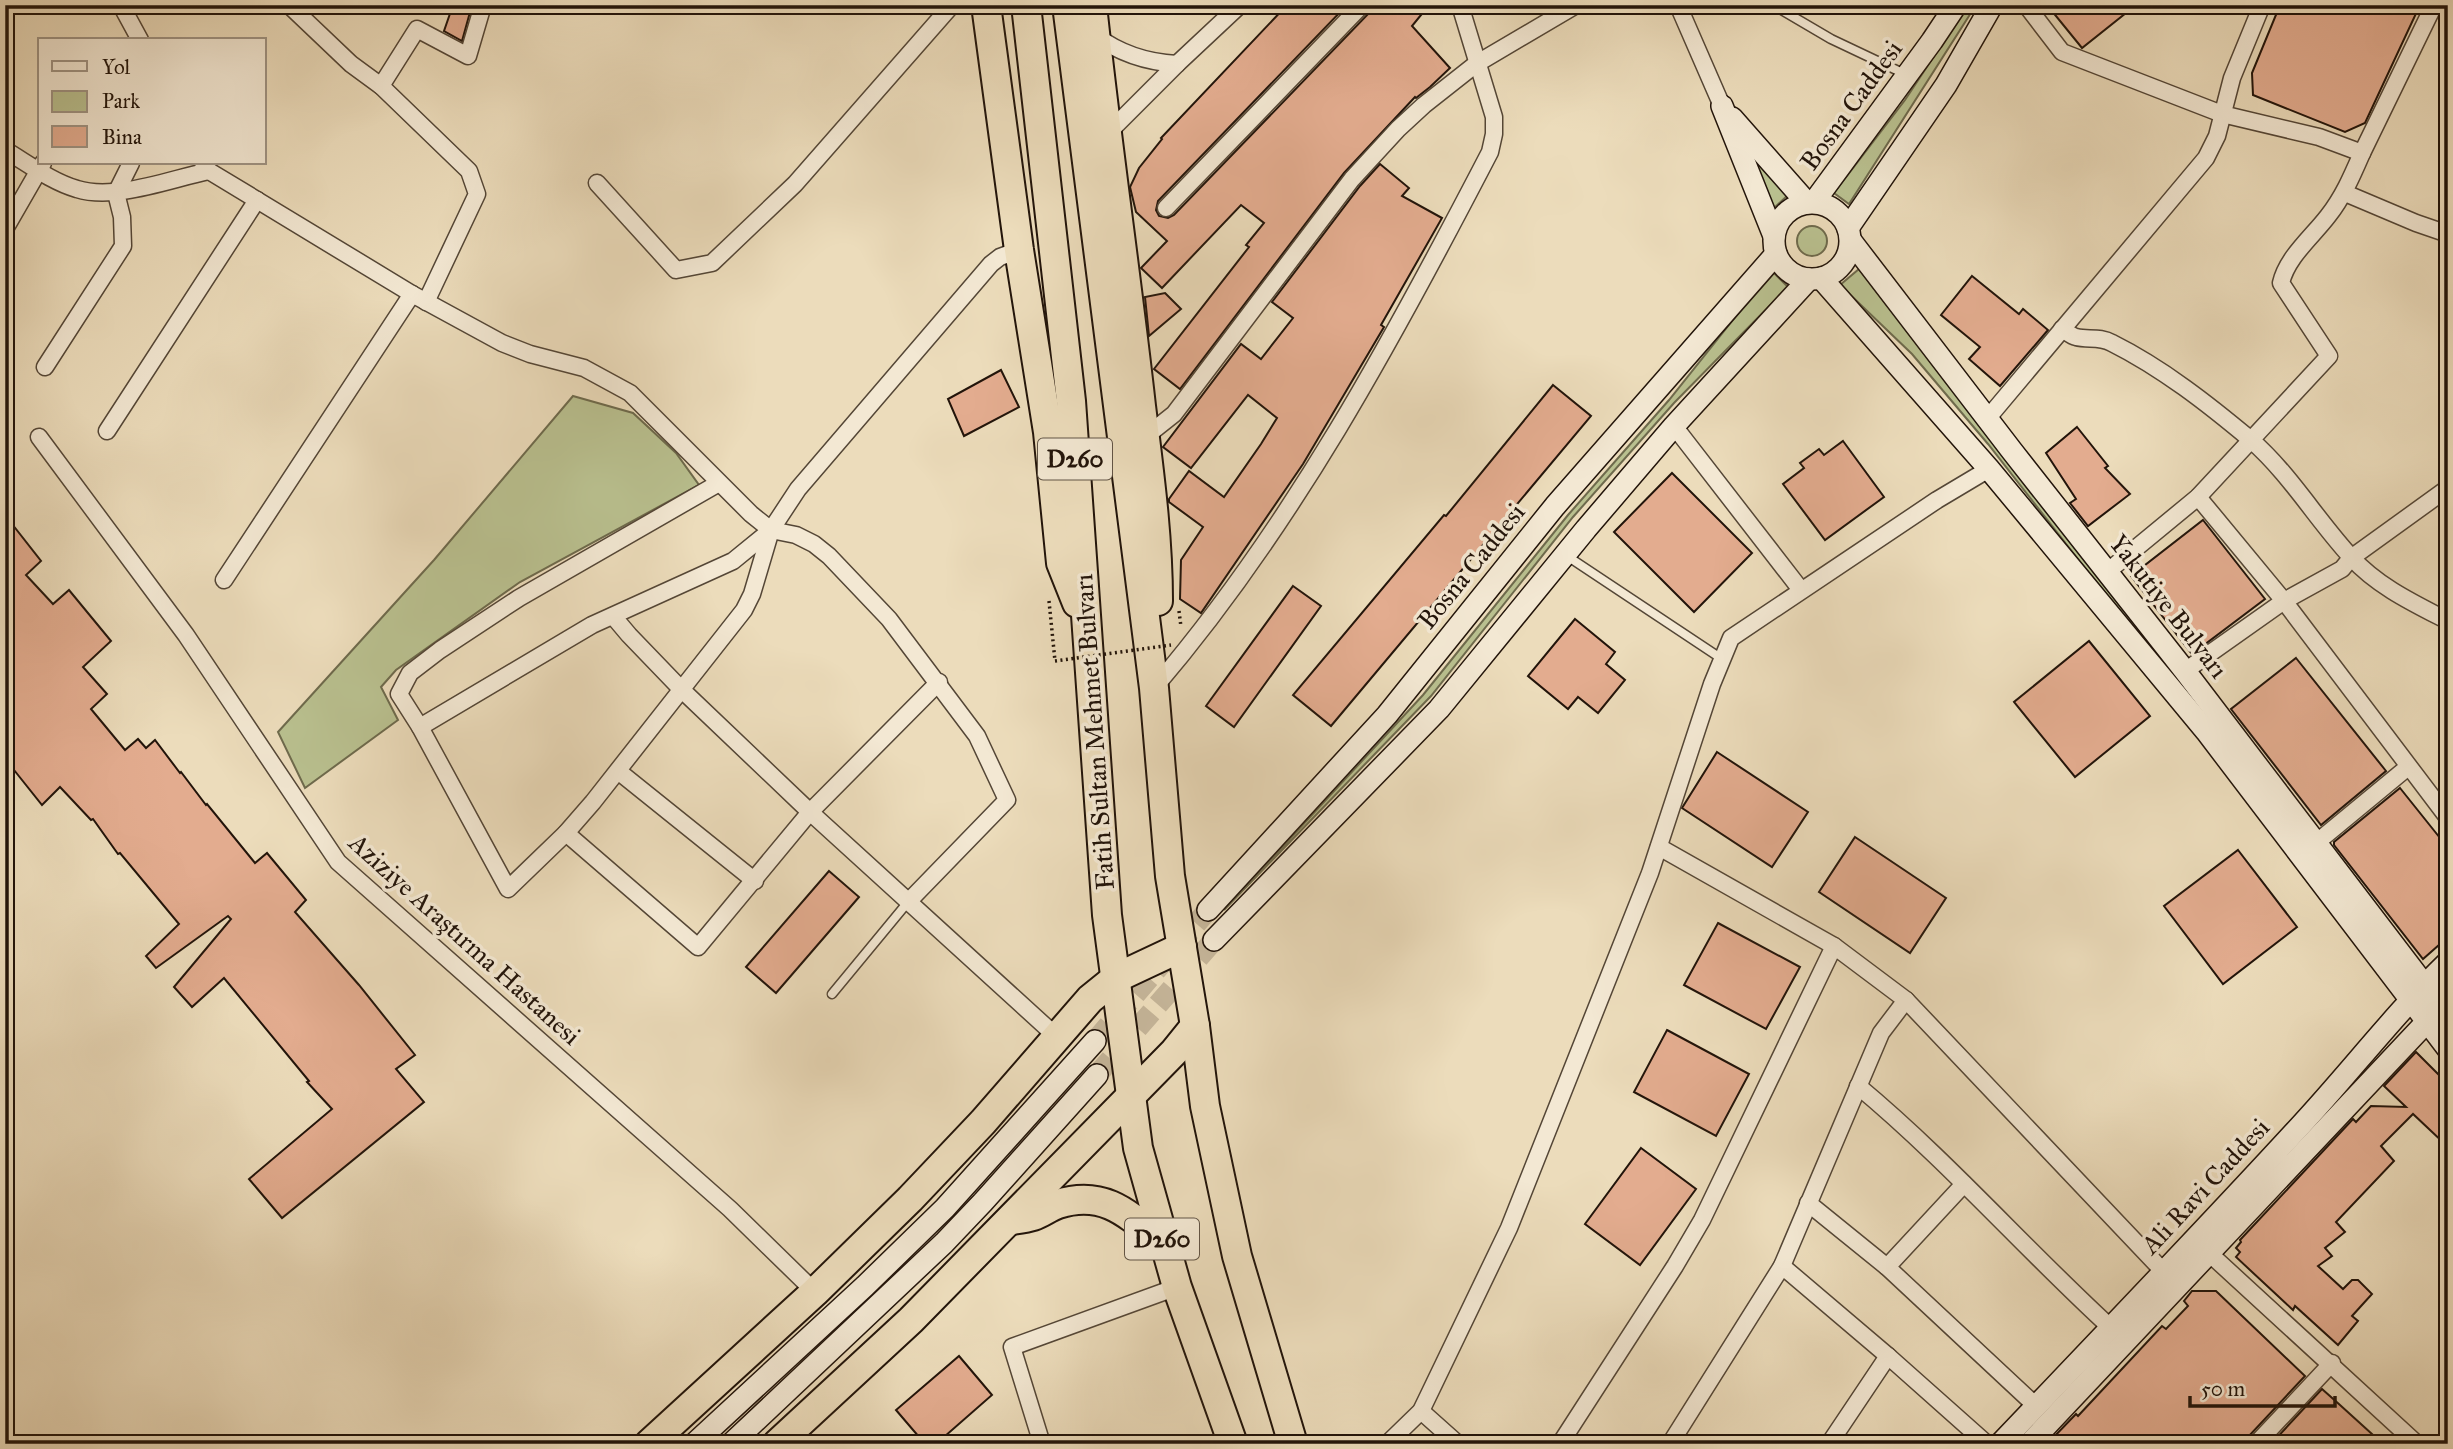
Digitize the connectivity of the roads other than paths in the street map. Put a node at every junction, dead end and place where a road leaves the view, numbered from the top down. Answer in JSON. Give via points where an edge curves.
{"nodes":[{"id":1,"x":121,"y":5,"type":"edge"},
{"id":2,"x":289,"y":5,"type":"edge"},
{"id":3,"x":484,"y":5,"type":"edge"},
{"id":4,"x":952,"y":5,"type":"edge"},
{"id":5,"x":986,"y":5,"type":"edge"},
{"id":6,"x":1026,"y":5,"type":"edge"},
{"id":7,"x":1067,"y":5,"type":"edge"},
{"id":8,"x":1092,"y":5,"type":"edge"},
{"id":9,"x":1240,"y":5,"type":"edge"},
{"id":10,"x":1362,"y":5,"type":"edge"},
{"id":11,"x":1460,"y":5,"type":"edge"},
{"id":12,"x":1576,"y":5,"type":"edge"},
{"id":13,"x":1678,"y":5,"type":"edge"},
{"id":14,"x":1773,"y":5,"type":"edge"},
{"id":15,"x":1955,"y":5,"type":"edge"},
{"id":16,"x":1992,"y":5,"type":"edge"},
{"id":17,"x":2026,"y":5,"type":"edge"},
{"id":18,"x":2262,"y":5,"type":"edge"},
{"id":19,"x":2434,"y":5,"type":"edge"},
{"id":20,"x":1095,"y":35,"type":"junction"},
{"id":21,"x":132,"y":36,"type":"edge"},
{"id":22,"x":1177,"y":64,"type":"junction"},
{"id":23,"x":1476,"y":64,"type":"junction"},
{"id":24,"x":1908,"y":75,"type":"junction"},
{"id":25,"x":381,"y":86,"type":"junction"},
{"id":26,"x":1722,"y":106,"type":"junction"},
{"id":27,"x":2222,"y":114,"type":"junction"},
{"id":28,"x":1106,"y":135,"type":"junction"},
{"id":29,"x":5,"y":150,"type":"edge"},
{"id":30,"x":2362,"y":153,"type":"junction"},
{"id":31,"x":130,"y":164,"type":"edge"},
{"id":32,"x":41,"y":166,"type":"edge"},
{"id":33,"x":206,"y":167,"type":"edge"},
{"id":34,"x":597,"y":184,"type":"dead end"},
{"id":35,"x":116,"y":193,"type":"junction"},
{"id":36,"x":2345,"y":193,"type":"junction"},
{"id":37,"x":257,"y":200,"type":"junction"},
{"id":38,"x":1811,"y":203,"type":"junction"},
{"id":39,"x":1166,"y":208,"type":"dead end"},
{"id":40,"x":5,"y":229,"type":"edge"},
{"id":41,"x":2448,"y":234,"type":"edge"},
{"id":42,"x":1850,"y":235,"type":"junction"},
{"id":43,"x":1775,"y":245,"type":"junction"},
{"id":44,"x":1019,"y":250,"type":"junction"},
{"id":45,"x":1815,"y":279,"type":"junction"},
{"id":46,"x":419,"y":298,"type":"junction"},
{"id":47,"x":2062,"y":329,"type":"junction"},
{"id":48,"x":45,"y":367,"type":"dead end"},
{"id":49,"x":1987,"y":419,"type":"junction"},
{"id":50,"x":1674,"y":426,"type":"junction"},
{"id":51,"x":107,"y":431,"type":"dead end"},
{"id":52,"x":39,"y":437,"type":"dead end"},
{"id":53,"x":1145,"y":437,"type":"junction"},
{"id":54,"x":2250,"y":440,"type":"junction"},
{"id":55,"x":1989,"y":468,"type":"junction"},
{"id":56,"x":719,"y":483,"type":"junction"},
{"id":57,"x":2448,"y":488,"type":"edge"},
{"id":58,"x":2198,"y":497,"type":"junction"},
{"id":59,"x":771,"y":530,"type":"junction"},
{"id":60,"x":1565,"y":555,"type":"junction"},
{"id":61,"x":2351,"y":558,"type":"junction"},
{"id":62,"x":2107,"y":572,"type":"junction"},
{"id":63,"x":224,"y":580,"type":"dead end"},
{"id":64,"x":1801,"y":590,"type":"junction"},
{"id":65,"x":2284,"y":601,"type":"junction"},
{"id":66,"x":613,"y":615,"type":"junction"},
{"id":67,"x":2448,"y":621,"type":"edge"},
{"id":68,"x":1086,"y":625,"type":"junction"},
{"id":69,"x":1722,"y":659,"type":"junction"},
{"id":70,"x":2185,"y":671,"type":"junction"},
{"id":71,"x":939,"y":682,"type":"junction"},
{"id":72,"x":1153,"y":683,"type":"junction"},
{"id":73,"x":681,"y":688,"type":"junction"},
{"id":74,"x":420,"y":727,"type":"junction"},
{"id":75,"x":2408,"y":767,"type":"junction"},
{"id":76,"x":618,"y":771,"type":"junction"},
{"id":77,"x":810,"y":812,"type":"junction"},
{"id":78,"x":2448,"y":818,"type":"edge"},
{"id":79,"x":566,"y":833,"type":"junction"},
{"id":80,"x":2316,"y":843,"type":"junction"},
{"id":81,"x":1658,"y":847,"type":"junction"},
{"id":82,"x":755,"y":881,"type":"junction"},
{"id":83,"x":908,"y":902,"type":"junction"},
{"id":84,"x":1208,"y":910,"type":"tunnel mouth"},
{"id":85,"x":1214,"y":940,"type":"tunnel mouth"},
{"id":86,"x":1834,"y":946,"type":"junction"},
{"id":87,"x":1182,"y":947,"type":"junction"},
{"id":88,"x":2448,"y":962,"type":"edge"},
{"id":89,"x":1116,"y":978,"type":"junction"},
{"id":90,"x":2418,"y":993,"type":"junction"},
{"id":91,"x":832,"y":994,"type":"dead end"},
{"id":92,"x":1906,"y":1000,"type":"junction"},
{"id":93,"x":2441,"y":1011,"type":"edge"},
{"id":94,"x":1195,"y":1026,"type":"junction"},
{"id":95,"x":1057,"y":1037,"type":"junction"},
{"id":96,"x":1095,"y":1041,"type":"tunnel mouth"},
{"id":97,"x":2448,"y":1049,"type":"edge"},
{"id":98,"x":1097,"y":1074,"type":"tunnel mouth"},
{"id":99,"x":1858,"y":1086,"type":"junction"},
{"id":100,"x":1131,"y":1095,"type":"junction"},
{"id":101,"x":1964,"y":1184,"type":"junction"},
{"id":102,"x":1808,"y":1203,"type":"junction"},
{"id":103,"x":1009,"y":1221,"type":"junction"},
{"id":104,"x":1163,"y":1243,"type":"junction"},
{"id":105,"x":2210,"y":1254,"type":"junction"},
{"id":106,"x":1782,"y":1266,"type":"junction"},
{"id":107,"x":1887,"y":1267,"type":"junction"},
{"id":108,"x":2163,"y":1271,"type":"junction"},
{"id":109,"x":1177,"y":1287,"type":"junction"},
{"id":110,"x":815,"y":1292,"type":"junction"},
{"id":111,"x":2110,"y":1327,"type":"junction"},
{"id":112,"x":1888,"y":1356,"type":"junction"},
{"id":113,"x":2332,"y":1363,"type":"junction"},
{"id":114,"x":2036,"y":1406,"type":"junction"},
{"id":115,"x":1422,"y":1411,"type":"junction"},
{"id":116,"x":1678,"y":1441,"type":"edge"},
{"id":117,"x":649,"y":1444,"type":"edge"},
{"id":118,"x":694,"y":1444,"type":"edge"},
{"id":119,"x":731,"y":1444,"type":"edge"},
{"id":120,"x":777,"y":1444,"type":"edge"},
{"id":121,"x":1042,"y":1444,"type":"edge"},
{"id":122,"x":1233,"y":1444,"type":"edge"},
{"id":123,"x":1293,"y":1444,"type":"edge"},
{"id":124,"x":1387,"y":1444,"type":"edge"},
{"id":125,"x":1458,"y":1444,"type":"edge"},
{"id":126,"x":1560,"y":1444,"type":"edge"},
{"id":127,"x":1829,"y":1444,"type":"edge"},
{"id":128,"x":1987,"y":1444,"type":"edge"},
{"id":129,"x":2000,"y":1444,"type":"edge"},
{"id":130,"x":2029,"y":1444,"type":"edge"},
{"id":131,"x":2256,"y":1444,"type":"edge"},
{"id":132,"x":2417,"y":1444,"type":"edge"}],
"edges":[{"from":1,"to":21,"type":"street"},
{"from":2,"to":25,"type":"street"},
{"from":3,"to":25,"type":"street","via":[[468,56],[417,29]]},
{"from":4,"to":34,"type":"street","via":[[794,184],[712,263],[676,270]]},
{"from":5,"to":44,"type":"highway"},
{"from":6,"to":68,"type":"highway","name":"Fatih Sultan Mehmet Bulvarı","number":"D260","via":[[1071,401]]},
{"from":7,"to":72,"type":"highway","number":"D260"},
{"from":8,"to":20,"type":"highway"},
{"from":9,"to":22,"type":"street"},
{"from":10,"to":39,"type":"street"},
{"from":11,"to":23,"type":"street"},
{"from":12,"to":23,"type":"street"},
{"from":13,"to":26,"type":"street"},
{"from":14,"to":24,"type":"lane","via":[[1831,40]]},
{"from":15,"to":24,"type":"main road","name":"Bosna Caddesi"},
{"from":16,"to":42,"type":"main road"},
{"from":17,"to":27,"type":"street","via":[[2062,51]]},
{"from":18,"to":27,"type":"street"},
{"from":19,"to":30,"type":"street"},
{"from":20,"to":22,"type":"street","via":[[1129,55]]},
{"from":20,"to":28,"type":"highway"},
{"from":22,"to":28,"type":"street"},
{"from":23,"to":53,"type":"street","via":[[1424,105],[1367,162],[1174,414]]},
{"from":23,"to":72,"type":"street","via":[[1494,117],[1490,152],[1428,271],[1276,529],[1185,652]]},
{"from":24,"to":38,"type":"main road","name":"Bosna Caddesi"},
{"from":25,"to":46,"type":"street","via":[[469,171],[477,194]]},
{"from":26,"to":38,"type":"main road"},
{"from":26,"to":43,"type":"main road"},
{"from":27,"to":30,"type":"street","via":[[2319,137]]},
{"from":27,"to":47,"type":"street","via":[[2206,158]]},
{"from":28,"to":53,"type":"highway"},
{"from":29,"to":32,"type":"street"},
{"from":30,"to":36,"type":"street"},
{"from":31,"to":35,"type":"street"},
{"from":32,"to":35,"type":"street","via":[[75,189]]},
{"from":32,"to":40,"type":"street"},
{"from":33,"to":35,"type":"street"},
{"from":33,"to":37,"type":"street"},
{"from":35,"to":48,"type":"street","via":[[123,246]]},
{"from":36,"to":41,"type":"street"},
{"from":36,"to":54,"type":"street","via":[[2289,262],[2281,283],[2329,356]]},
{"from":37,"to":46,"type":"street"},
{"from":37,"to":51,"type":"street"},
{"from":38,"to":42,"type":"main road","via":[[1835,210]]},
{"from":38,"to":43,"type":"main road","via":[[1785,213],[1778,223]]},
{"from":42,"to":45,"type":"main road","via":[[1849,253],[1842,265]]},
{"from":42,"to":49,"type":"main road","name":"Yakutiye Bulvarı"},
{"from":43,"to":45,"type":"main road","via":[[1789,271]]},
{"from":43,"to":84,"type":"main road","name":"Bosna Caddesi","via":[[1387,715]]},
{"from":44,"to":59,"type":"street","via":[[991,264],[798,489]]},
{"from":44,"to":68,"type":"highway","via":[[1048,432],[1061,563]]},
{"from":45,"to":50,"type":"main road"},
{"from":45,"to":55,"type":"main road","name":"Yakutiye Bulvarı"},
{"from":46,"to":56,"type":"street","via":[[502,342],[584,368],[630,393]]},
{"from":46,"to":63,"type":"street"},
{"from":47,"to":49,"type":"street"},
{"from":47,"to":54,"type":"street","via":[[2075,337],[2110,341],[2177,381]]},
{"from":49,"to":62,"type":"main road","name":"Yakutiye Bulvarı"},
{"from":50,"to":60,"type":"main road"},
{"from":50,"to":64,"type":"street"},
{"from":52,"to":110,"type":"street","name":"Aziziye Araştırma Hastanesi","via":[[186,635],[338,862],[730,1209]]},
{"from":53,"to":72,"type":"highway","via":[[1158,548]]},
{"from":54,"to":58,"type":"street"},
{"from":54,"to":61,"type":"street","via":[[2277,465]]},
{"from":55,"to":64,"type":"street"},
{"from":55,"to":90,"type":"main road","name":"Yakutiye Bulvarı"},
{"from":56,"to":59,"type":"street"},
{"from":56,"to":74,"type":"street","via":[[519,598],[410,673],[399,694]]},
{"from":57,"to":61,"type":"street"},
{"from":58,"to":62,"type":"street"},
{"from":58,"to":65,"type":"street"},
{"from":59,"to":66,"type":"street","via":[[733,561]]},
{"from":59,"to":71,"type":"street","via":[[814,544],[829,556],[889,619]]},
{"from":59,"to":73,"type":"street","via":[[744,610]]},
{"from":60,"to":69,"type":"lane"},
{"from":60,"to":85,"type":"main road","via":[[1439,709]]},
{"from":61,"to":65,"type":"street","via":[[2342,569]]},
{"from":61,"to":67,"type":"street","via":[[2397,594]]},
{"from":62,"to":70,"type":"main road","name":"Yakutiye Bulvarı"},
{"from":64,"to":69,"type":"street","via":[[1731,638]]},
{"from":65,"to":70,"type":"street"},
{"from":65,"to":75,"type":"street"},
{"from":66,"to":73,"type":"street"},
{"from":66,"to":74,"type":"street"},
{"from":68,"to":89,"type":"highway","name":"Fatih Sultan Mehmet Bulvarı","number":"D260","via":[[1105,902]]},
{"from":69,"to":81,"type":"street"},
{"from":70,"to":80,"type":"main road","name":"Yakutiye Bulvarı"},
{"from":71,"to":77,"type":"street"},
{"from":71,"to":83,"type":"street","via":[[977,736],[1007,800]]},
{"from":72,"to":87,"type":"highway","number":"D260","via":[[1170,876]]},
{"from":73,"to":76,"type":"street"},
{"from":73,"to":77,"type":"street"},
{"from":74,"to":79,"type":"street","via":[[508,889]]},
{"from":75,"to":78,"type":"street"},
{"from":75,"to":80,"type":"street"},
{"from":76,"to":79,"type":"street"},
{"from":76,"to":82,"type":"street"},
{"from":77,"to":82,"type":"street"},
{"from":77,"to":83,"type":"street"},
{"from":79,"to":82,"type":"street","via":[[698,947]]},
{"from":80,"to":90,"type":"main road","name":"Yakutiye Bulvarı"},
{"from":81,"to":86,"type":"street"},
{"from":81,"to":115,"type":"street","via":[[1509,1228]]},
{"from":83,"to":91,"type":"lane"},
{"from":83,"to":95,"type":"street"},
{"from":86,"to":92,"type":"street"},
{"from":86,"to":126,"type":"street","via":[[1702,1220]]},
{"from":87,"to":89,"type":"highway"},
{"from":87,"to":94,"type":"highway","number":"D260"},
{"from":88,"to":90,"type":"main road","name":"Ali Ravi Caddesi"},
{"from":89,"to":95,"type":"highway","via":[[1090,999]]},
{"from":89,"to":100,"type":"highway","name":"Fatih Sultan Mehmet Bulvarı","number":"D260"},
{"from":90,"to":93,"type":"main road","name":"Yakutiye Bulvarı"},
{"from":90,"to":108,"type":"main road","name":"Ali Ravi Caddesi"},
{"from":92,"to":99,"type":"street","via":[[1881,1032]]},
{"from":92,"to":108,"type":"street"},
{"from":93,"to":97,"type":"main road","name":"Yakutiye Bulvarı"},
{"from":93,"to":105,"type":"main road","name":"Ali Ravi Caddesi"},
{"from":94,"to":100,"type":"highway"},
{"from":94,"to":123,"type":"highway","number":"D260","via":[[1205,1106],[1234,1244]]},
{"from":95,"to":110,"type":"highway","via":[[953,1154]]},
{"from":96,"to":118,"type":"main road","via":[[945,1208]]},
{"from":98,"to":119,"type":"main road","via":[[944,1243]]},
{"from":99,"to":101,"type":"street"},
{"from":99,"to":102,"type":"street"},
{"from":100,"to":103,"type":"highway"},
{"from":100,"to":104,"type":"highway","name":"Fatih Sultan Mehmet Bulvarı","number":"D260","via":[[1138,1148]]},
{"from":101,"to":107,"type":"street"},
{"from":101,"to":111,"type":"street"},
{"from":102,"to":106,"type":"street"},
{"from":102,"to":107,"type":"street"},
{"from":103,"to":104,"type":"highway","via":[[1076,1199],[1093,1199],[1128,1213]]},
{"from":103,"to":120,"type":"highway"},
{"from":104,"to":109,"type":"highway","name":"Fatih Sultan Mehmet Bulvarı","number":"D260"},
{"from":105,"to":113,"type":"street"},
{"from":105,"to":130,"type":"main road","name":"Ali Ravi Caddesi"},
{"from":106,"to":112,"type":"street"},
{"from":106,"to":116,"type":"street"},
{"from":107,"to":114,"type":"street"},
{"from":108,"to":111,"type":"main road","name":"Ali Ravi Caddesi"},
{"from":109,"to":121,"type":"street","via":[[1012,1346]]},
{"from":109,"to":122,"type":"highway","name":"Fatih Sultan Mehmet Bulvarı","number":"D260"},
{"from":110,"to":117,"type":"highway"},
{"from":111,"to":114,"type":"main road","name":"Ali Ravi Caddesi"},
{"from":112,"to":127,"type":"street"},
{"from":112,"to":128,"type":"street"},
{"from":113,"to":131,"type":"street"},
{"from":113,"to":132,"type":"street"},
{"from":114,"to":129,"type":"main road","name":"Ali Ravi Caddesi"},
{"from":115,"to":124,"type":"street"},
{"from":115,"to":125,"type":"street"}]}
